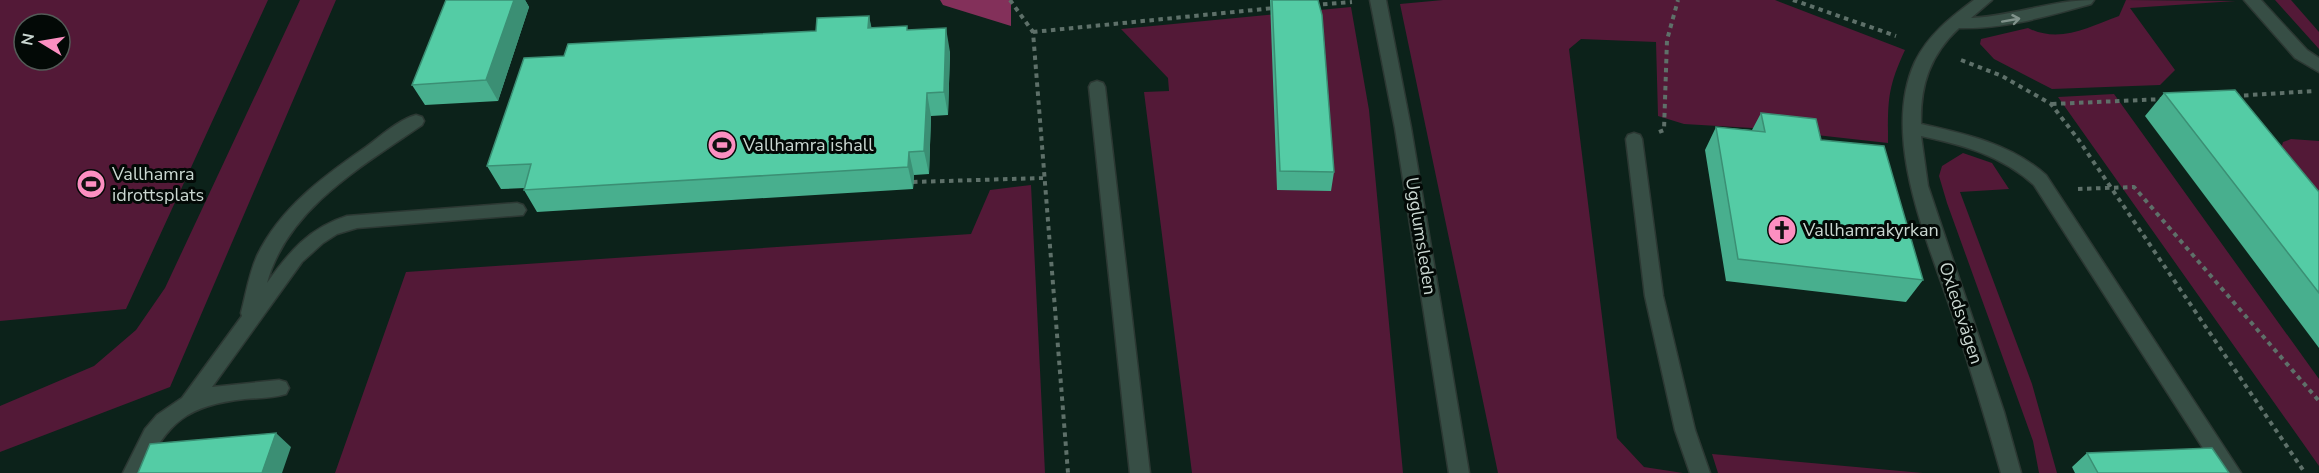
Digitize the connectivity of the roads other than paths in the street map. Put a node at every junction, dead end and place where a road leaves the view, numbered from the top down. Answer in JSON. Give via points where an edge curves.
{"nodes":[{"id":1,"x":1378,"y":0,"type":"edge"},
{"id":2,"x":1984,"y":0,"type":"edge"},
{"id":3,"x":2086,"y":0,"type":"edge"},
{"id":4,"x":2252,"y":0,"type":"edge"},
{"id":5,"x":1953,"y":23,"type":"junction"},
{"id":6,"x":2319,"y":66,"type":"edge"},
{"id":7,"x":1097,"y":87,"type":"dead end"},
{"id":8,"x":416,"y":121,"type":"dead end"},
{"id":9,"x":1912,"y":128,"type":"junction"},
{"id":10,"x":1634,"y":139,"type":"road end"},
{"id":11,"x":517,"y":210,"type":"dead end"},
{"id":12,"x":244,"y":330,"type":"junction"},
{"id":13,"x":279,"y":388,"type":"dead end"},
{"id":14,"x":190,"y":402,"type":"junction"},
{"id":15,"x":133,"y":473,"type":"edge"},
{"id":16,"x":1140,"y":473,"type":"edge"},
{"id":17,"x":1459,"y":473,"type":"edge"},
{"id":18,"x":1700,"y":473,"type":"edge"},
{"id":19,"x":2011,"y":473,"type":"edge"},
{"id":20,"x":2231,"y":473,"type":"edge"}],
"edges":[{"from":1,"to":17,"type":"street","name":"Ugglumsleden","via":[[1403,128]]},
{"from":2,"to":5,"type":"street","name":"Oxledsvägen"},
{"from":5,"to":3,"type":"street","one_way":true,"via":[[2014,20]]},
{"from":4,"to":6,"type":"street","via":[[2301,54]]},
{"from":5,"to":9,"type":"street","name":"Oxledsvägen","via":[[1931,48],[1921,68]]},
{"from":7,"to":16,"type":"street"},
{"from":8,"to":12,"type":"street","via":[[354,164],[288,223],[267,256]]},
{"from":9,"to":19,"type":"street","name":"Oxledsvägen","via":[[1919,186]]},
{"from":9,"to":20,"type":"street","via":[[1999,152],[2029,168]]},
{"from":10,"to":18,"type":"street","via":[[1654,296],[1685,430]]},
{"from":11,"to":12,"type":"street","via":[[336,224],[296,256]]},
{"from":12,"to":14,"type":"street"},
{"from":13,"to":14,"type":"street","via":[[220,392]]},
{"from":14,"to":15,"type":"street","via":[[167,417],[151,436]]}]}
